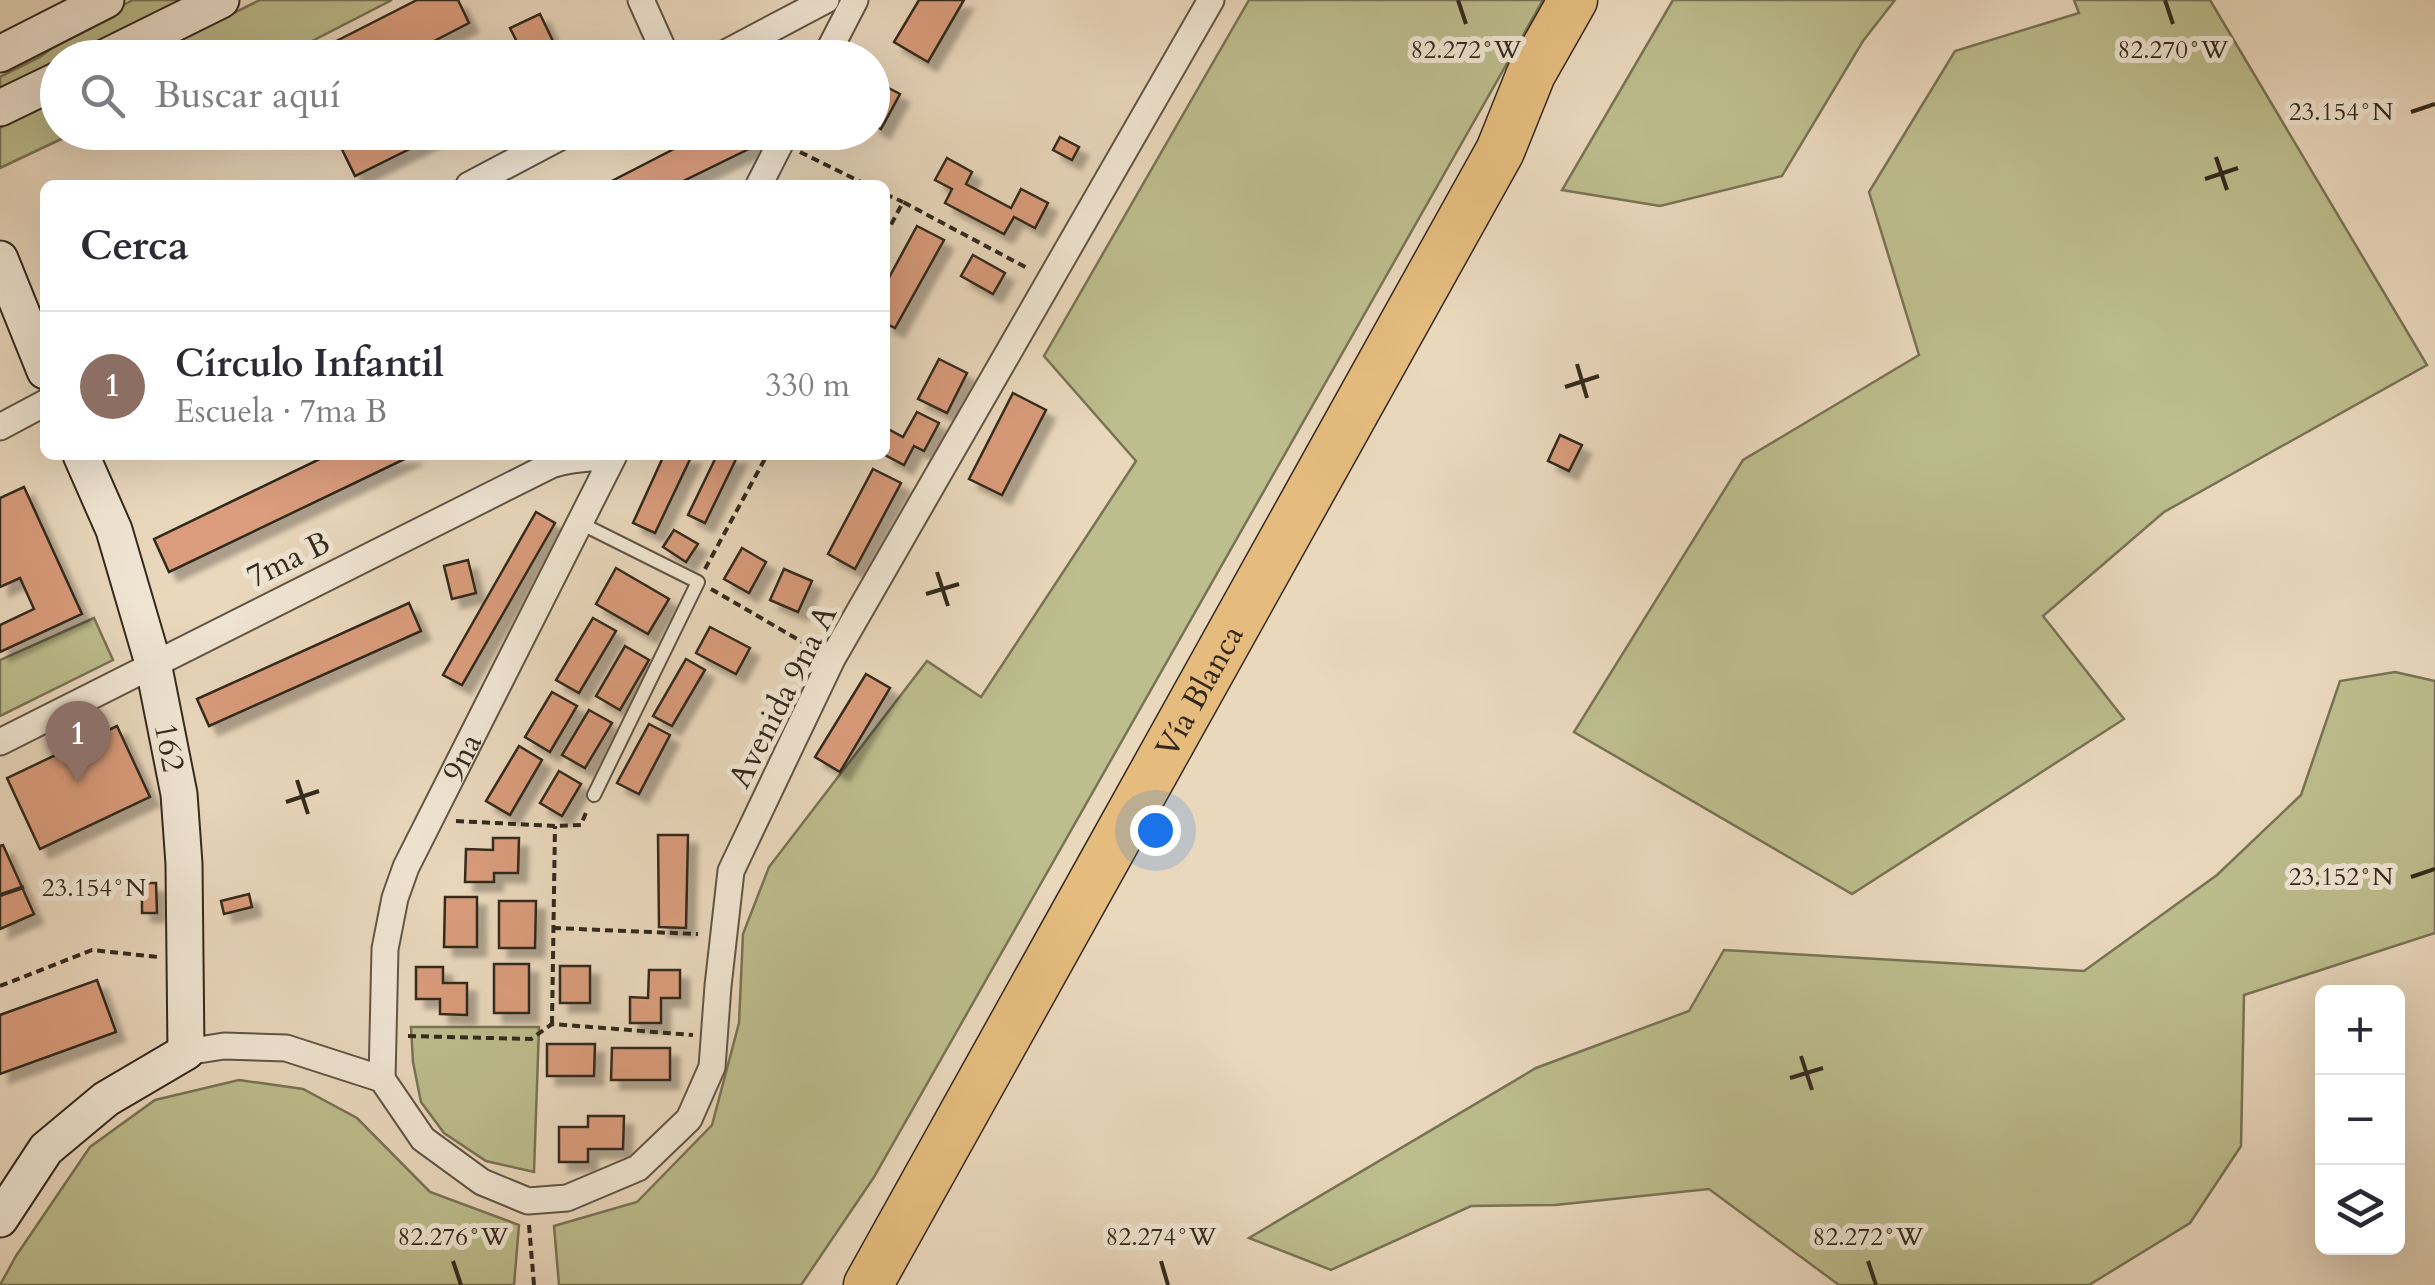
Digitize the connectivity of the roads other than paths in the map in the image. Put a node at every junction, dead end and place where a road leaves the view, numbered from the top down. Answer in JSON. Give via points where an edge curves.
{"nodes":[{"id":1,"x":106,"y":0,"type":"edge"},
{"id":2,"x":221,"y":0,"type":"edge"},
{"id":3,"x":641,"y":0,"type":"edge"},
{"id":4,"x":826,"y":0,"type":"edge"},
{"id":5,"x":854,"y":0,"type":"edge"},
{"id":6,"x":1211,"y":0,"type":"edge"},
{"id":7,"x":1573,"y":0,"type":"edge"},
{"id":8,"x":1606,"y":0,"type":"edge"},
{"id":9,"x":140,"y":40,"type":"edge"},
{"id":10,"x":659,"y":40,"type":"edge"},
{"id":11,"x":750,"y":40,"type":"edge"},
{"id":12,"x":834,"y":40,"type":"edge"},
{"id":13,"x":0,"y":54,"type":"edge"},
{"id":14,"x":40,"y":89,"type":"edge"},
{"id":15,"x":0,"y":108,"type":"edge"},
{"id":16,"x":535,"y":150,"type":"edge"},
{"id":17,"x":776,"y":150,"type":"edge"},
{"id":18,"x":1500,"y":151,"type":"junction"},
{"id":19,"x":478,"y":180,"type":"edge"},
{"id":20,"x":762,"y":180,"type":"edge"},
{"id":21,"x":0,"y":259,"type":"edge"},
{"id":22,"x":40,"y":359,"type":"edge"},
{"id":23,"x":40,"y":406,"type":"edge"},
{"id":24,"x":0,"y":427,"type":"edge"},
{"id":25,"x":83,"y":460,"type":"edge"},
{"id":26,"x":567,"y":460,"type":"edge"},
{"id":27,"x":612,"y":460,"type":"edge"},
{"id":28,"x":580,"y":523,"type":"junction"},
{"id":29,"x":152,"y":663,"type":"junction"},
{"id":30,"x":0,"y":742,"type":"edge"},
{"id":31,"x":594,"y":795,"type":"road end"},
{"id":32,"x":186,"y":1052,"type":"junction"},
{"id":33,"x":382,"y":1079,"type":"junction"},
{"id":34,"x":904,"y":1216,"type":"junction"},
{"id":35,"x":0,"y":1220,"type":"edge"},
{"id":36,"x":840,"y":1285,"type":"edge"},
{"id":37,"x":868,"y":1285,"type":"edge"}],
"edges":[{"from":1,"to":13,"type":"street"},
{"from":2,"to":9,"type":"street"},
{"from":3,"to":10,"type":"street"},
{"from":4,"to":11,"type":"street"},
{"from":5,"to":12,"type":"street"},
{"from":6,"to":33,"type":"street","name":"Avenida 9na A","via":[[832,659],[731,871],[712,1067],[689,1119],[638,1168],[568,1198],[528,1201],[482,1182],[423,1140]]},
{"from":7,"to":18,"type":"highway","name":"Vía Blanca","via":[[1531,74]]},
{"from":8,"to":18,"type":"highway","name":"Vía Blanca","via":[[1559,84]]},
{"from":14,"to":15,"type":"street"},
{"from":16,"to":19,"type":"street"},
{"from":17,"to":20,"type":"street"},
{"from":18,"to":34,"type":"highway","name":"Vía Blanca"},
{"from":21,"to":22,"type":"street"},
{"from":23,"to":24,"type":"street"},
{"from":25,"to":29,"type":"street","name":"162","via":[[114,530]]},
{"from":26,"to":29,"type":"street","name":"7ma B"},
{"from":27,"to":28,"type":"street","name":"9na"},
{"from":28,"to":31,"type":"lane","via":[[698,582]]},
{"from":28,"to":33,"type":"street","name":"9na","via":[[406,867],[385,949]]},
{"from":29,"to":30,"type":"street","name":"7ma B"},
{"from":29,"to":32,"type":"street","name":"162","via":[[179,794]]},
{"from":32,"to":33,"type":"street","via":[[286,1048]]},
{"from":32,"to":35,"type":"street","via":[[106,1100],[46,1149]]},
{"from":34,"to":36,"type":"highway"},
{"from":34,"to":37,"type":"highway","name":"Vía Blanca"}]}
